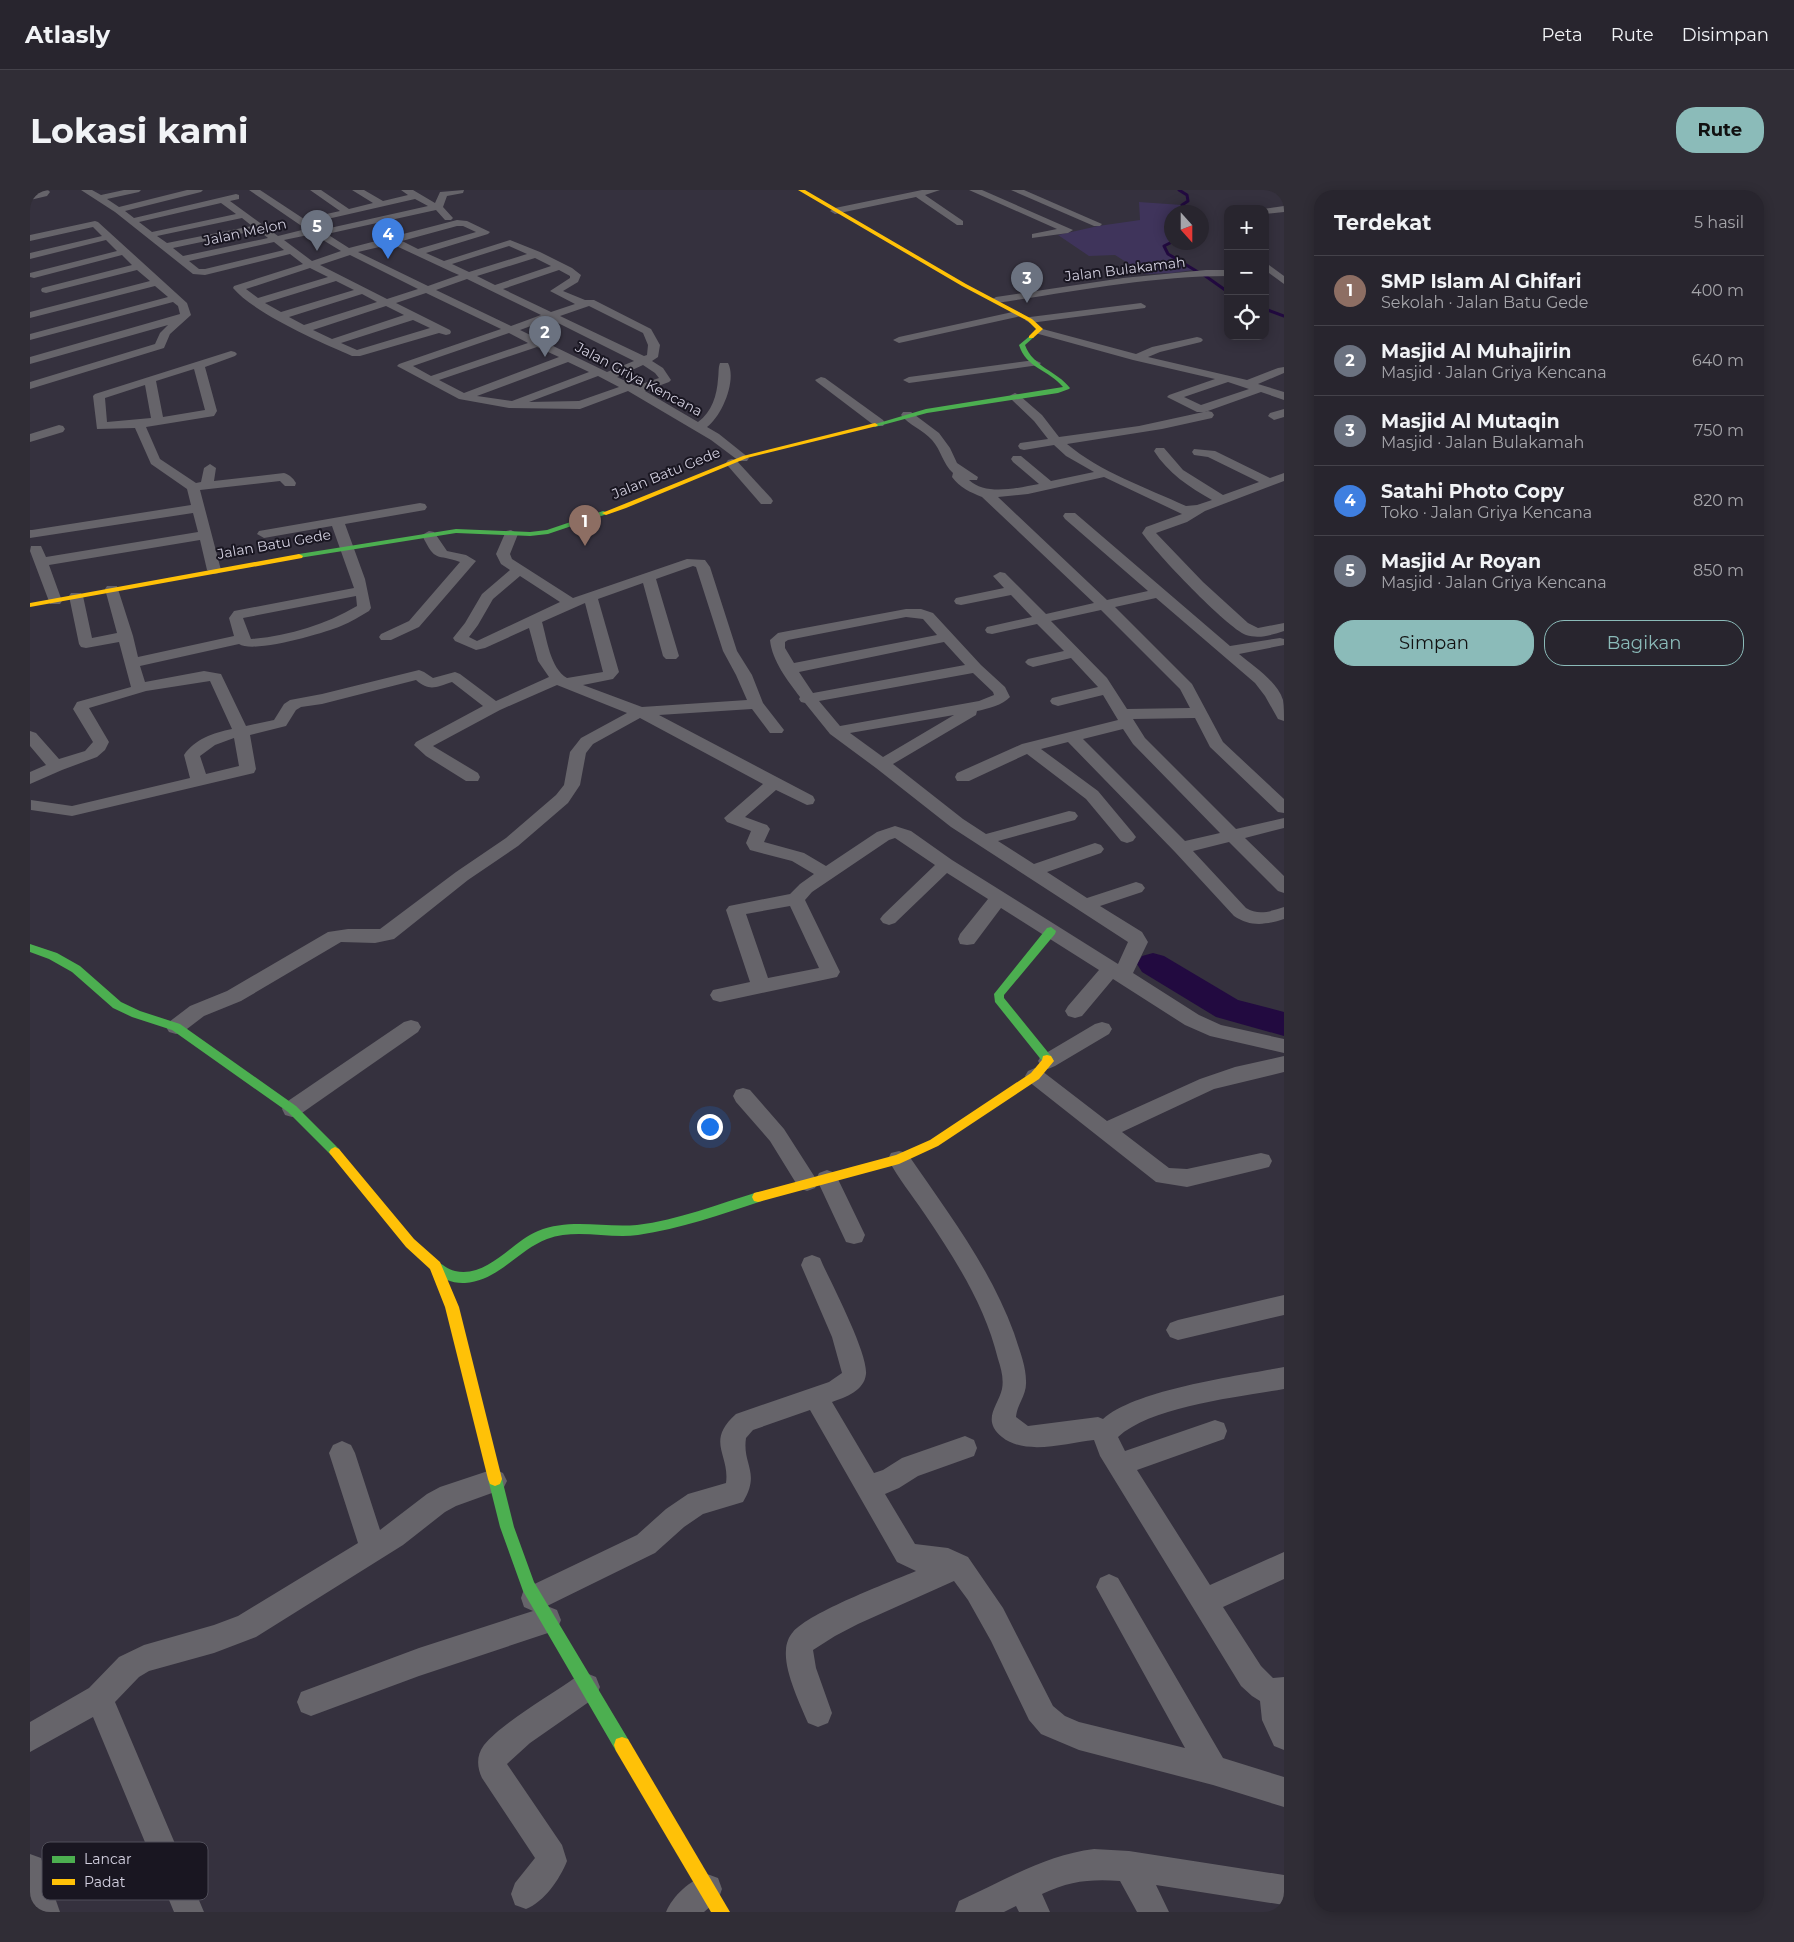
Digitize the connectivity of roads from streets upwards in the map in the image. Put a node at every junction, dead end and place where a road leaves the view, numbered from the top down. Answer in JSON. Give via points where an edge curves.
{"nodes":[{"id":1,"x":42,"y":190,"type":"edge"},
{"id":2,"x":86,"y":190,"type":"edge"},
{"id":3,"x":136,"y":190,"type":"edge"},
{"id":4,"x":198,"y":190,"type":"edge"},
{"id":5,"x":257,"y":190,"type":"edge"},
{"id":6,"x":315,"y":190,"type":"edge"},
{"id":7,"x":357,"y":190,"type":"edge"},
{"id":8,"x":406,"y":190,"type":"edge"},
{"id":9,"x":801,"y":190,"type":"edge"},
{"id":10,"x":974,"y":190,"type":"edge"},
{"id":11,"x":1016,"y":190,"type":"edge"},
{"id":12,"x":1278,"y":190,"type":"edge"},
{"id":13,"x":460,"y":191,"type":"edge"},
{"id":14,"x":936,"y":192,"type":"edge"},
{"id":15,"x":1284,"y":192,"type":"edge"},
{"id":16,"x":918,"y":194,"type":"junction"},
{"id":17,"x":417,"y":196,"type":"junction"},
{"id":18,"x":30,"y":197,"type":"edge"},
{"id":19,"x":101,"y":198,"type":"junction"},
{"id":20,"x":223,"y":200,"type":"junction"},
{"id":21,"x":1005,"y":202,"type":"junction"},
{"id":22,"x":381,"y":204,"type":"junction"},
{"id":23,"x":437,"y":207,"type":"junction"},
{"id":24,"x":990,"y":207,"type":"dead end"},
{"id":25,"x":1284,"y":208,"type":"edge"},
{"id":26,"x":118,"y":210,"type":"junction"},
{"id":27,"x":835,"y":211,"type":"junction"},
{"id":28,"x":1269,"y":211,"type":"edge"},
{"id":29,"x":348,"y":212,"type":"junction"},
{"id":30,"x":244,"y":215,"type":"junction"},
{"id":31,"x":1017,"y":215,"type":"dead end"},
{"id":32,"x":1028,"y":217,"type":"junction"},
{"id":33,"x":132,"y":221,"type":"junction"},
{"id":34,"x":303,"y":222,"type":"junction"},
{"id":35,"x":451,"y":222,"type":"junction"},
{"id":36,"x":960,"y":223,"type":"dead end"},
{"id":37,"x":1097,"y":224,"type":"dead end"},
{"id":38,"x":259,"y":227,"type":"junction"},
{"id":39,"x":318,"y":232,"type":"junction"},
{"id":40,"x":149,"y":235,"type":"junction"},
{"id":41,"x":108,"y":237,"type":"junction"},
{"id":42,"x":30,"y":238,"type":"edge"},
{"id":43,"x":276,"y":239,"type":"junction"},
{"id":44,"x":393,"y":241,"type":"junction"},
{"id":45,"x":1053,"y":243,"type":"dead end"},
{"id":46,"x":164,"y":247,"type":"junction"},
{"id":47,"x":345,"y":250,"type":"junction"},
{"id":48,"x":292,"y":251,"type":"junction"},
{"id":49,"x":124,"y":252,"type":"junction"},
{"id":50,"x":418,"y":252,"type":"junction"},
{"id":51,"x":536,"y":254,"type":"junction"},
{"id":52,"x":30,"y":256,"type":"edge"},
{"id":53,"x":180,"y":260,"type":"junction"},
{"id":54,"x":1192,"y":263,"type":"dead end"},
{"id":55,"x":310,"y":264,"type":"junction"},
{"id":56,"x":443,"y":264,"type":"junction"},
{"id":57,"x":139,"y":266,"type":"junction"},
{"id":58,"x":560,"y":266,"type":"junction"},
{"id":59,"x":1269,"y":268,"type":"edge"},
{"id":60,"x":1206,"y":273,"type":"junction"},
{"id":61,"x":1224,"y":273,"type":"edge"},
{"id":62,"x":32,"y":274,"type":"edge"},
{"id":63,"x":468,"y":276,"type":"junction"},
{"id":64,"x":336,"y":278,"type":"junction"},
{"id":65,"x":1284,"y":281,"type":"edge"},
{"id":66,"x":156,"y":282,"type":"junction"},
{"id":67,"x":494,"y":289,"type":"junction"},
{"id":68,"x":46,"y":290,"type":"junction"},
{"id":69,"x":426,"y":290,"type":"junction"},
{"id":70,"x":362,"y":291,"type":"junction"},
{"id":71,"x":175,"y":298,"type":"junction"},
{"id":72,"x":996,"y":300,"type":"junction"},
{"id":73,"x":256,"y":302,"type":"junction"},
{"id":74,"x":386,"y":302,"type":"junction"},
{"id":75,"x":582,"y":303,"type":"junction"},
{"id":76,"x":66,"y":306,"type":"junction"},
{"id":77,"x":1141,"y":306,"type":"dead end"},
{"id":78,"x":1017,"y":314,"type":"junction"},
{"id":79,"x":30,"y":315,"type":"edge"},
{"id":80,"x":548,"y":315,"type":"junction"},
{"id":81,"x":281,"y":316,"type":"junction"},
{"id":82,"x":413,"y":316,"type":"junction"},
{"id":83,"x":184,"y":317,"type":"junction"},
{"id":84,"x":1030,"y":320,"type":"junction"},
{"id":85,"x":304,"y":329,"type":"junction"},
{"id":86,"x":439,"y":329,"type":"junction"},
{"id":87,"x":508,"y":329,"type":"junction"},
{"id":88,"x":1039,"y":331,"type":"junction"},
{"id":89,"x":30,"y":337,"type":"edge"},
{"id":90,"x":899,"y":340,"type":"dead end"},
{"id":91,"x":1197,"y":340,"type":"dead end"},
{"id":92,"x":331,"y":343,"type":"junction"},
{"id":93,"x":467,"y":343,"type":"junction"},
{"id":94,"x":538,"y":343,"type":"junction"},
{"id":95,"x":1091,"y":345,"type":"junction"},
{"id":96,"x":1073,"y":353,"type":"dead end"},
{"id":97,"x":232,"y":354,"type":"dead end"},
{"id":98,"x":568,"y":358,"type":"junction"},
{"id":99,"x":1137,"y":358,"type":"junction"},
{"id":100,"x":30,"y":361,"type":"edge"},
{"id":101,"x":644,"y":361,"type":"junction"},
{"id":102,"x":1035,"y":363,"type":"junction"},
{"id":103,"x":199,"y":365,"type":"junction"},
{"id":104,"x":724,"y":365,"type":"dead end"},
{"id":105,"x":1282,"y":370,"type":"dead end"},
{"id":106,"x":604,"y":374,"type":"junction"},
{"id":107,"x":1228,"y":378,"type":"junction"},
{"id":108,"x":150,"y":380,"type":"junction"},
{"id":109,"x":429,"y":380,"type":"junction"},
{"id":110,"x":821,"y":380,"type":"dead end"},
{"id":111,"x":908,"y":380,"type":"dead end"},
{"id":112,"x":1248,"y":384,"type":"junction"},
{"id":113,"x":30,"y":386,"type":"edge"},
{"id":114,"x":1262,"y":388,"type":"junction"},
{"id":115,"x":631,"y":389,"type":"junction"},
{"id":116,"x":1284,"y":396,"type":"edge"},
{"id":117,"x":463,"y":397,"type":"junction"},
{"id":118,"x":1015,"y":397,"type":"junction"},
{"id":119,"x":510,"y":404,"type":"junction"},
{"id":120,"x":907,"y":415,"type":"junction"},
{"id":121,"x":1208,"y":415,"type":"dead end"},
{"id":122,"x":158,"y":421,"type":"junction"},
{"id":123,"x":879,"y":423,"type":"junction"},
{"id":124,"x":139,"y":424,"type":"junction"},
{"id":125,"x":699,"y":427,"type":"junction"},
{"id":126,"x":59,"y":429,"type":"dead end"},
{"id":127,"x":30,"y":438,"type":"edge"},
{"id":128,"x":1056,"y":441,"type":"junction"},
{"id":129,"x":1024,"y":446,"type":"dead end"},
{"id":130,"x":1160,"y":451,"type":"dead end"},
{"id":131,"x":1198,"y":452,"type":"dead end"},
{"id":132,"x":1017,"y":459,"type":"dead end"},
{"id":133,"x":738,"y":460,"type":"junction"},
{"id":134,"x":210,"y":468,"type":"dead end"},
{"id":135,"x":1105,"y":473,"type":"junction"},
{"id":136,"x":1284,"y":477,"type":"edge"},
{"id":137,"x":1269,"y":482,"type":"junction"},
{"id":138,"x":290,"y":483,"type":"dead end"},
{"id":139,"x":207,"y":486,"type":"junction"},
{"id":140,"x":1049,"y":486,"type":"junction"},
{"id":141,"x":193,"y":487,"type":"junction"},
{"id":142,"x":983,"y":492,"type":"junction"},
{"id":143,"x":1222,"y":500,"type":"junction"},
{"id":144,"x":766,"y":501,"type":"dead end"},
{"id":145,"x":420,"y":507,"type":"dead end"},
{"id":146,"x":199,"y":508,"type":"junction"},
{"id":147,"x":1200,"y":509,"type":"junction"},
{"id":148,"x":1070,"y":516,"type":"dead end"},
{"id":149,"x":30,"y":518,"type":"edge"},
{"id":150,"x":337,"y":521,"type":"junction"},
{"id":151,"x":31,"y":532,"type":"edge"},
{"id":152,"x":264,"y":534,"type":"dead end"},
{"id":153,"x":511,"y":534,"type":"junction"},
{"id":154,"x":206,"y":535,"type":"junction"},
{"id":155,"x":429,"y":535,"type":"junction"},
{"id":156,"x":346,"y":546,"type":"junction"},
{"id":157,"x":36,"y":555,"type":"edge"},
{"id":158,"x":214,"y":570,"type":"junction"},
{"id":159,"x":518,"y":570,"type":"junction"},
{"id":160,"x":648,"y":576,"type":"junction"},
{"id":161,"x":1000,"y":576,"type":"dead end"},
{"id":162,"x":112,"y":589,"type":"junction"},
{"id":163,"x":1014,"y":590,"type":"junction"},
{"id":164,"x":361,"y":591,"type":"junction"},
{"id":165,"x":1159,"y":593,"type":"junction"},
{"id":166,"x":76,"y":596,"type":"junction"},
{"id":167,"x":590,"y":596,"type":"junction"},
{"id":168,"x":55,"y":601,"type":"junction"},
{"id":169,"x":961,"y":601,"type":"dead end"},
{"id":170,"x":571,"y":603,"type":"junction"},
{"id":171,"x":30,"y":605,"type":"edge"},
{"id":172,"x":1103,"y":605,"type":"junction"},
{"id":173,"x":1042,"y":619,"type":"junction"},
{"id":174,"x":534,"y":620,"type":"junction"},
{"id":175,"x":1284,"y":627,"type":"edge"},
{"id":176,"x":992,"y":630,"type":"dead end"},
{"id":177,"x":126,"y":636,"type":"junction"},
{"id":178,"x":386,"y":637,"type":"dead end"},
{"id":179,"x":947,"y":637,"type":"junction"},
{"id":180,"x":242,"y":639,"type":"junction"},
{"id":181,"x":1284,"y":641,"type":"edge"},
{"id":182,"x":1228,"y":651,"type":"junction"},
{"id":183,"x":1075,"y":653,"type":"junction"},
{"id":184,"x":671,"y":656,"type":"dead end"},
{"id":185,"x":1033,"y":662,"type":"dead end"},
{"id":186,"x":133,"y":663,"type":"junction"},
{"id":187,"x":976,"y":668,"type":"junction"},
{"id":188,"x":789,"y":670,"type":"junction"},
{"id":189,"x":562,"y":680,"type":"junction"},
{"id":190,"x":140,"y":688,"type":"junction"},
{"id":191,"x":1108,"y":689,"type":"junction"},
{"id":192,"x":807,"y":699,"type":"junction"},
{"id":193,"x":1058,"y":701,"type":"dead end"},
{"id":194,"x":756,"y":704,"type":"junction"},
{"id":195,"x":983,"y":705,"type":"junction"},
{"id":196,"x":494,"y":707,"type":"junction"},
{"id":197,"x":640,"y":712,"type":"junction"},
{"id":198,"x":1200,"y":713,"type":"junction"},
{"id":199,"x":1284,"y":716,"type":"edge"},
{"id":200,"x":1125,"y":719,"type":"junction"},
{"id":201,"x":776,"y":730,"type":"dead end"},
{"id":202,"x":836,"y":731,"type":"junction"},
{"id":203,"x":241,"y":732,"type":"junction"},
{"id":204,"x":30,"y":736,"type":"edge"},
{"id":205,"x":1070,"y":736,"type":"junction"},
{"id":206,"x":1028,"y":747,"type":"junction"},
{"id":207,"x":882,"y":764,"type":"junction"},
{"id":208,"x":56,"y":766,"type":"junction"},
{"id":209,"x":472,"y":777,"type":"dead end"},
{"id":210,"x":963,"y":777,"type":"dead end"},
{"id":211,"x":30,"y":779,"type":"edge"},
{"id":212,"x":199,"y":780,"type":"junction"},
{"id":213,"x":30,"y":784,"type":"edge"},
{"id":214,"x":774,"y":784,"type":"junction"},
{"id":215,"x":807,"y":800,"type":"dead end"},
{"id":216,"x":31,"y":806,"type":"edge"},
{"id":217,"x":1284,"y":808,"type":"edge"},
{"id":218,"x":1069,"y":816,"type":"dead end"},
{"id":219,"x":1284,"y":823,"type":"edge"},
{"id":220,"x":1232,"y":835,"type":"junction"},
{"id":221,"x":1127,"y":837,"type":"dead end"},
{"id":222,"x":983,"y":840,"type":"junction"},
{"id":223,"x":1181,"y":848,"type":"junction"},
{"id":224,"x":1095,"y":849,"type":"dead end"},
{"id":225,"x":946,"y":864,"type":"junction"},
{"id":226,"x":1032,"y":871,"type":"junction"},
{"id":227,"x":826,"y":874,"type":"junction"},
{"id":228,"x":1136,"y":888,"type":"dead end"},
{"id":229,"x":1284,"y":888,"type":"edge"},
{"id":230,"x":999,"y":898,"type":"junction"},
{"id":231,"x":796,"y":899,"type":"junction"},
{"id":232,"x":1085,"y":905,"type":"junction"},
{"id":233,"x":1284,"y":913,"type":"edge"},
{"id":234,"x":889,"y":919,"type":"dead end"},
{"id":235,"x":1051,"y":932,"type":"junction"},
{"id":236,"x":967,"y":939,"type":"dead end"},
{"id":237,"x":30,"y":948,"type":"edge"},
{"id":238,"x":1119,"y":971,"type":"junction"},
{"id":239,"x":761,"y":987,"type":"junction"},
{"id":240,"x":720,"y":995,"type":"dead end"},
{"id":241,"x":1075,"y":1011,"type":"dead end"},
{"id":242,"x":176,"y":1027,"type":"junction"},
{"id":243,"x":411,"y":1027,"type":"dead end"},
{"id":244,"x":1102,"y":1029,"type":"dead end"},
{"id":245,"x":1284,"y":1046,"type":"edge"},
{"id":246,"x":1284,"y":1064,"type":"edge"},
{"id":247,"x":1041,"y":1068,"type":"junction"},
{"id":248,"x":743,"y":1096,"type":"dead end"},
{"id":249,"x":292,"y":1109,"type":"junction"},
{"id":250,"x":1105,"y":1131,"type":"junction"},
{"id":251,"x":899,"y":1160,"type":"junction"},
{"id":252,"x":1261,"y":1161,"type":"dead end"},
{"id":253,"x":817,"y":1181,"type":"junction"},
{"id":254,"x":854,"y":1235,"type":"dead end"},
{"id":255,"x":812,"y":1265,"type":"dead end"},
{"id":256,"x":434,"y":1266,"type":"junction"},
{"id":257,"x":1284,"y":1305,"type":"edge"},
{"id":258,"x":1178,"y":1330,"type":"dead end"},
{"id":259,"x":1284,"y":1378,"type":"edge"},
{"id":260,"x":816,"y":1398,"type":"junction"},
{"id":261,"x":1215,"y":1431,"type":"dead end"},
{"id":262,"x":1105,"y":1433,"type":"junction"},
{"id":263,"x":965,"y":1448,"type":"dead end"},
{"id":264,"x":342,"y":1453,"type":"dead end"},
{"id":265,"x":1121,"y":1464,"type":"junction"},
{"id":266,"x":494,"y":1481,"type":"junction"},
{"id":267,"x":868,"y":1487,"type":"junction"},
{"id":268,"x":373,"y":1548,"type":"junction"},
{"id":269,"x":1284,"y":1565,"type":"edge"},
{"id":270,"x":958,"y":1566,"type":"junction"},
{"id":271,"x":1108,"y":1587,"type":"dead end"},
{"id":272,"x":1204,"y":1602,"type":"junction"},
{"id":273,"x":540,"y":1609,"type":"junction"},
{"id":274,"x":586,"y":1687,"type":"junction"},
{"id":275,"x":1279,"y":1692,"type":"edge"},
{"id":276,"x":99,"y":1698,"type":"junction"},
{"id":277,"x":311,"y":1702,"type":"dead end"},
{"id":278,"x":818,"y":1713,"type":"dead end"},
{"id":279,"x":1284,"y":1736,"type":"edge"},
{"id":280,"x":30,"y":1738,"type":"edge"},
{"id":281,"x":1214,"y":1770,"type":"junction"},
{"id":282,"x":1284,"y":1792,"type":"edge"},
{"id":283,"x":160,"y":1842,"type":"edge"},
{"id":284,"x":1130,"y":1866,"type":"junction"},
{"id":285,"x":30,"y":1869,"type":"edge"},
{"id":286,"x":1283,"y":1891,"type":"edge"},
{"id":287,"x":526,"y":1894,"type":"dead end"},
{"id":288,"x":1029,"y":1899,"type":"edge"},
{"id":289,"x":184,"y":1900,"type":"edge"},
{"id":290,"x":714,"y":1901,"type":"edge"},
{"id":291,"x":45,"y":1912,"type":"edge"},
{"id":292,"x":189,"y":1912,"type":"edge"},
{"id":293,"x":681,"y":1912,"type":"edge"},
{"id":294,"x":970,"y":1912,"type":"edge"},
{"id":295,"x":1154,"y":1912,"type":"edge"}],
"edges":[{"from":1,"to":18,"type":"street","via":[[44,194]]},
{"from":2,"to":19,"type":"street"},
{"from":3,"to":19,"type":"street"},
{"from":4,"to":26,"type":"street"},
{"from":5,"to":20,"type":"street"},
{"from":5,"to":34,"type":"street","name":"Jalan Griya Kencana"},
{"from":6,"to":29,"type":"street"},
{"from":7,"to":22,"type":"street"},
{"from":8,"to":17,"type":"street"},
{"from":9,"to":27,"type":"street"},
{"from":10,"to":21,"type":"street"},
{"from":11,"to":37,"type":"street"},
{"from":12,"to":15,"type":"street"},
{"from":13,"to":23,"type":"street","via":[[443,194]]},
{"from":14,"to":16,"type":"street"},
{"from":16,"to":27,"type":"street"},
{"from":16,"to":36,"type":"street"},
{"from":17,"to":22,"type":"street"},
{"from":17,"to":23,"type":"street"},
{"from":19,"to":26,"type":"street"},
{"from":20,"to":30,"type":"street"},
{"from":20,"to":33,"type":"street"},
{"from":21,"to":24,"type":"street"},
{"from":21,"to":32,"type":"street"},
{"from":22,"to":29,"type":"street"},
{"from":23,"to":35,"type":"street"},
{"from":23,"to":39,"type":"street","name":"Jalan Melon"},
{"from":25,"to":28,"type":"street"},
{"from":26,"to":33,"type":"street"},
{"from":27,"to":72,"type":"street"},
{"from":29,"to":34,"type":"street"},
{"from":30,"to":38,"type":"street"},
{"from":30,"to":40,"type":"street"},
{"from":31,"to":32,"type":"street"},
{"from":32,"to":45,"type":"street","via":[[1042,218],[1068,230],[1038,236]]},
{"from":33,"to":40,"type":"street"},
{"from":34,"to":39,"type":"street","name":"Jalan Griya Kencana"},
{"from":35,"to":44,"type":"street"},
{"from":35,"to":47,"type":"street"},
{"from":35,"to":50,"type":"street","via":[[464,223],[485,232]]},
{"from":38,"to":43,"type":"street"},
{"from":38,"to":46,"type":"street"},
{"from":39,"to":43,"type":"street","name":"Jalan Melon"},
{"from":39,"to":47,"type":"street","name":"Jalan Griya Kencana"},
{"from":40,"to":46,"type":"street"},
{"from":41,"to":42,"type":"street","via":[[92,224]]},
{"from":41,"to":49,"type":"street"},
{"from":41,"to":52,"type":"street"},
{"from":43,"to":48,"type":"street"},
{"from":43,"to":53,"type":"street","name":"Jalan Melon"},
{"from":44,"to":47,"type":"street"},
{"from":44,"to":50,"type":"street"},
{"from":46,"to":53,"type":"street"},
{"from":47,"to":55,"type":"street"},
{"from":47,"to":69,"type":"street","name":"Jalan Griya Kencana"},
{"from":48,"to":53,"type":"street","via":[[202,272]]},
{"from":48,"to":55,"type":"street"},
{"from":49,"to":57,"type":"street"},
{"from":49,"to":62,"type":"street"},
{"from":50,"to":56,"type":"street"},
{"from":51,"to":56,"type":"street","via":[[508,243]]},
{"from":51,"to":58,"type":"street"},
{"from":51,"to":63,"type":"street"},
{"from":54,"to":60,"type":"street"},
{"from":55,"to":64,"type":"street"},
{"from":55,"to":73,"type":"street","via":[[239,288]]},
{"from":56,"to":63,"type":"street"},
{"from":57,"to":66,"type":"street"},
{"from":57,"to":68,"type":"street"},
{"from":58,"to":67,"type":"street"},
{"from":58,"to":75,"type":"street","via":[[574,273],[576,278],[556,292]]},
{"from":59,"to":65,"type":"street"},
{"from":60,"to":61,"type":"street","name":"Jalan Bulakamah"},
{"from":60,"to":72,"type":"street","name":"Jalan Bulakamah"},
{"from":62,"to":68,"type":"street"},
{"from":63,"to":67,"type":"street"},
{"from":63,"to":69,"type":"street"},
{"from":64,"to":70,"type":"street"},
{"from":64,"to":73,"type":"street"},
{"from":66,"to":71,"type":"street"},
{"from":66,"to":76,"type":"street"},
{"from":67,"to":80,"type":"street"},
{"from":68,"to":76,"type":"street"},
{"from":69,"to":74,"type":"street"},
{"from":69,"to":87,"type":"street","name":"Jalan Griya Kencana"},
{"from":70,"to":74,"type":"street"},
{"from":70,"to":81,"type":"street"},
{"from":71,"to":83,"type":"street","via":[[186,307]]},
{"from":71,"to":89,"type":"street"},
{"from":72,"to":78,"type":"street"},
{"from":73,"to":81,"type":"street"},
{"from":74,"to":82,"type":"street"},
{"from":74,"to":85,"type":"street"},
{"from":75,"to":80,"type":"street"},
{"from":75,"to":101,"type":"street","via":[[593,302],[647,331],[654,345],[652,357]]},
{"from":76,"to":79,"type":"street"},
{"from":77,"to":84,"type":"street"},
{"from":78,"to":84,"type":"street"},
{"from":78,"to":90,"type":"street"},
{"from":80,"to":87,"type":"street"},
{"from":80,"to":101,"type":"street"},
{"from":81,"to":85,"type":"street"},
{"from":82,"to":86,"type":"street"},
{"from":82,"to":92,"type":"street"},
{"from":83,"to":100,"type":"street"},
{"from":83,"to":113,"type":"street","via":[[165,333],[160,346]]},
{"from":84,"to":88,"type":"street"},
{"from":85,"to":92,"type":"street"},
{"from":86,"to":92,"type":"street","via":[[358,354]]},
{"from":86,"to":93,"type":"street"},
{"from":87,"to":93,"type":"street"},
{"from":87,"to":94,"type":"street","name":"Jalan Griya Kencana"},
{"from":88,"to":95,"type":"street"},
{"from":88,"to":102,"type":"street","name":"Jalan Batu Gede","via":[[1022,345],[1023,351]]},
{"from":91,"to":99,"type":"street","via":[[1156,349]]},
{"from":93,"to":109,"type":"street","via":[[403,366]]},
{"from":94,"to":98,"type":"street","name":"Jalan Griya Kencana"},
{"from":94,"to":109,"type":"street"},
{"from":95,"to":96,"type":"street"},
{"from":95,"to":99,"type":"street"},
{"from":97,"to":103,"type":"street"},
{"from":98,"to":106,"type":"street","name":"Jalan Griya Kencana"},
{"from":98,"to":117,"type":"street"},
{"from":99,"to":107,"type":"street"},
{"from":101,"to":106,"type":"street"},
{"from":101,"to":115,"type":"street","via":[[658,369],[665,380]]},
{"from":102,"to":111,"type":"street"},
{"from":102,"to":118,"type":"street","name":"Jalan Batu Gede","via":[[1067,388]]},
{"from":103,"to":108,"type":"street"},
{"from":103,"to":122,"type":"street","via":[[211,412]]},
{"from":104,"to":125,"type":"street","via":[[725,384],[713,418]]},
{"from":105,"to":112,"type":"street"},
{"from":106,"to":115,"type":"street","name":"Jalan Griya Kencana"},
{"from":106,"to":119,"type":"street"},
{"from":107,"to":112,"type":"street"},
{"from":107,"to":114,"type":"street","via":[[1173,398],[1201,409]]},
{"from":108,"to":122,"type":"street"},
{"from":108,"to":124,"type":"street","via":[[98,397],[102,426]]},
{"from":109,"to":117,"type":"street"},
{"from":110,"to":123,"type":"street"},
{"from":112,"to":114,"type":"street"},
{"from":114,"to":116,"type":"street"},
{"from":115,"to":119,"type":"street","via":[[580,404]]},
{"from":115,"to":125,"type":"street","name":"Jalan Griya Kencana"},
{"from":117,"to":119,"type":"street"},
{"from":118,"to":120,"type":"street","name":"Jalan Batu Gede"},
{"from":118,"to":128,"type":"street","via":[[1038,418]]},
{"from":120,"to":123,"type":"street","name":"Jalan Batu Gede"},
{"from":120,"to":142,"type":"street","via":[[935,436],[952,465],[960,472],[958,477],[970,488]]},
{"from":121,"to":128,"type":"street","via":[[1136,432]]},
{"from":122,"to":124,"type":"street"},
{"from":123,"to":133,"type":"street","name":"Jalan Batu Gede","via":[[830,437],[790,443]]},
{"from":124,"to":141,"type":"street","via":[[155,461]]},
{"from":125,"to":133,"type":"street","name":"Jalan Griya Kencana"},
{"from":126,"to":127,"type":"street"},
{"from":128,"to":129,"type":"street"},
{"from":128,"to":135,"type":"street"},
{"from":130,"to":143,"type":"street","via":[[1187,478]]},
{"from":131,"to":137,"type":"street","via":[[1207,452]]},
{"from":132,"to":140,"type":"street"},
{"from":133,"to":144,"type":"street","name":"Jalan Griya Kencana"},
{"from":133,"to":153,"type":"street","name":"Jalan Batu Gede","via":[[558,530]]},
{"from":134,"to":139,"type":"street"},
{"from":135,"to":140,"type":"street"},
{"from":135,"to":147,"type":"street","via":[[1177,508]]},
{"from":136,"to":137,"type":"street"},
{"from":137,"to":143,"type":"street"},
{"from":138,"to":139,"type":"street","via":[[282,476]]},
{"from":139,"to":141,"type":"street"},
{"from":140,"to":142,"type":"street","via":[[1002,494]]},
{"from":141,"to":146,"type":"street"},
{"from":142,"to":172,"type":"street"},
{"from":143,"to":147,"type":"street"},
{"from":145,"to":150,"type":"street"},
{"from":146,"to":151,"type":"street"},
{"from":146,"to":154,"type":"street"},
{"from":147,"to":175,"type":"street","via":[[1149,533],[1245,629],[1257,633]]},
{"from":148,"to":165,"type":"street"},
{"from":149,"to":151,"type":"street"},
{"from":150,"to":152,"type":"street"},
{"from":150,"to":156,"type":"street"},
{"from":151,"to":157,"type":"street"},
{"from":153,"to":155,"type":"street","name":"Jalan Batu Gede","via":[[462,531]]},
{"from":153,"to":159,"type":"street","via":[[503,554]]},
{"from":154,"to":157,"type":"street"},
{"from":154,"to":158,"type":"street"},
{"from":155,"to":156,"type":"street","name":"Jalan Batu Gede"},
{"from":155,"to":178,"type":"street","via":[[440,554],[469,562],[414,624]]},
{"from":156,"to":158,"type":"street","name":"Jalan Batu Gede"},
{"from":156,"to":164,"type":"street"},
{"from":157,"to":168,"type":"street"},
{"from":158,"to":162,"type":"street","name":"Jalan Batu Gede"},
{"from":159,"to":170,"type":"street"},
{"from":159,"to":174,"type":"street","via":[[487,597],[460,638],[480,645]]},
{"from":160,"to":167,"type":"street"},
{"from":160,"to":184,"type":"street"},
{"from":160,"to":194,"type":"street","via":[[692,562],[702,565],[730,651]]},
{"from":161,"to":163,"type":"street"},
{"from":162,"to":166,"type":"street","name":"Jalan Batu Gede"},
{"from":162,"to":177,"type":"street"},
{"from":163,"to":169,"type":"street"},
{"from":163,"to":173,"type":"street"},
{"from":164,"to":180,"type":"street","via":[[364,608],[327,628],[253,643]]},
{"from":164,"to":180,"type":"street","via":[[239,614],[236,618]]},
{"from":165,"to":172,"type":"street"},
{"from":165,"to":182,"type":"street"},
{"from":166,"to":168,"type":"street","name":"Jalan Batu Gede"},
{"from":166,"to":177,"type":"street","via":[[86,644]]},
{"from":167,"to":170,"type":"street"},
{"from":167,"to":189,"type":"street","via":[[612,672],[603,678]]},
{"from":168,"to":171,"type":"street","name":"Jalan Batu Gede"},
{"from":170,"to":174,"type":"street"},
{"from":172,"to":173,"type":"street"},
{"from":172,"to":198,"type":"street","via":[[1176,675]]},
{"from":173,"to":176,"type":"street"},
{"from":173,"to":183,"type":"street"},
{"from":174,"to":189,"type":"street","via":[[546,661]]},
{"from":177,"to":186,"type":"street"},
{"from":179,"to":187,"type":"street"},
{"from":179,"to":188,"type":"street"},
{"from":179,"to":188,"type":"street","via":[[928,616],[915,612],[783,636],[777,644]]},
{"from":180,"to":186,"type":"street"},
{"from":181,"to":182,"type":"street"},
{"from":182,"to":199,"type":"street","via":[[1272,694]]},
{"from":183,"to":185,"type":"street"},
{"from":183,"to":191,"type":"street"},
{"from":186,"to":190,"type":"street"},
{"from":187,"to":192,"type":"street"},
{"from":187,"to":195,"type":"street","via":[[1002,694],[999,699]]},
{"from":188,"to":192,"type":"street"},
{"from":189,"to":196,"type":"street"},
{"from":189,"to":197,"type":"street"},
{"from":190,"to":203,"type":"street","via":[[204,676],[216,677]]},
{"from":190,"to":208,"type":"street","via":[[83,705],[81,709],[101,742],[99,747],[90,754]]},
{"from":191,"to":193,"type":"street"},
{"from":191,"to":200,"type":"street"},
{"from":192,"to":202,"type":"street"},
{"from":194,"to":197,"type":"street"},
{"from":194,"to":201,"type":"street"},
{"from":195,"to":202,"type":"street"},
{"from":195,"to":207,"type":"street"},
{"from":196,"to":203,"type":"street","via":[[455,677],[430,684],[414,675],[296,703],[280,723]]},
{"from":196,"to":209,"type":"street","via":[[422,745]]},
{"from":197,"to":214,"type":"street"},
{"from":197,"to":242,"type":"street","via":[[587,741],[578,752],[569,791],[523,834],[462,876],[388,934],[378,937],[348,933],[335,937],[234,996],[197,1011]]},
{"from":198,"to":200,"type":"street"},
{"from":198,"to":217,"type":"street","via":[[1216,744]]},
{"from":200,"to":205,"type":"street"},
{"from":200,"to":220,"type":"street","via":[[1139,741]]},
{"from":202,"to":207,"type":"street"},
{"from":203,"to":212,"type":"street","via":[[208,740],[192,755]]},
{"from":203,"to":212,"type":"street","via":[[248,769]]},
{"from":204,"to":208,"type":"street"},
{"from":205,"to":206,"type":"street"},
{"from":205,"to":223,"type":"street"},
{"from":206,"to":210,"type":"street"},
{"from":206,"to":221,"type":"street","via":[[1092,795]]},
{"from":207,"to":222,"type":"street"},
{"from":208,"to":211,"type":"street"},
{"from":212,"to":216,"type":"street","via":[[72,811]]},
{"from":213,"to":216,"type":"street","via":[[42,797]]},
{"from":214,"to":215,"type":"street"},
{"from":214,"to":227,"type":"street","via":[[733,818],[761,830],[756,846],[798,857]]},
{"from":218,"to":222,"type":"street"},
{"from":219,"to":220,"type":"street"},
{"from":220,"to":223,"type":"street"},
{"from":220,"to":229,"type":"street"},
{"from":222,"to":226,"type":"street"},
{"from":223,"to":233,"type":"street","via":[[1244,916],[1261,919]]},
{"from":224,"to":226,"type":"street"},
{"from":225,"to":227,"type":"street","via":[[905,834],[895,832],[883,836]]},
{"from":225,"to":230,"type":"street"},
{"from":225,"to":234,"type":"street"},
{"from":226,"to":232,"type":"street"},
{"from":227,"to":231,"type":"street"},
{"from":228,"to":232,"type":"street"},
{"from":230,"to":235,"type":"street"},
{"from":230,"to":236,"type":"street"},
{"from":231,"to":239,"type":"street","via":[[735,911]]},
{"from":231,"to":239,"type":"street","via":[[830,972]]},
{"from":232,"to":238,"type":"street","via":[[1139,942],[1136,951]]},
{"from":235,"to":238,"type":"street"},
{"from":235,"to":247,"type":"street","via":[[999,994]]},
{"from":237,"to":242,"type":"street","via":[[76,969],[117,1004]]},
{"from":238,"to":241,"type":"street"},
{"from":238,"to":245,"type":"street","via":[[1203,1026]]},
{"from":239,"to":240,"type":"street"},
{"from":242,"to":249,"type":"street"},
{"from":243,"to":249,"type":"street"},
{"from":244,"to":247,"type":"street"},
{"from":246,"to":250,"type":"street","via":[[1207,1084]]},
{"from":247,"to":250,"type":"street"},
{"from":247,"to":251,"type":"street","via":[[934,1143]]},
{"from":248,"to":253,"type":"street"},
{"from":249,"to":256,"type":"street","via":[[326,1140],[410,1243]]},
{"from":250,"to":252,"type":"street","via":[[1158,1172],[1171,1178],[1187,1178]]},
{"from":251,"to":253,"type":"street"},
{"from":251,"to":262,"type":"street","via":[[965,1257],[997,1316],[1013,1368],[1014,1390],[1004,1412],[1006,1424],[1018,1435],[1028,1436],[1098,1428]]},
{"from":253,"to":254,"type":"street"},
{"from":253,"to":256,"type":"street","via":[[655,1227],[549,1232],[486,1271],[469,1277],[450,1276]]},
{"from":255,"to":260,"type":"street","via":[[855,1372],[847,1384]]},
{"from":256,"to":266,"type":"street","via":[[452,1307]]},
{"from":257,"to":258,"type":"street"},
{"from":259,"to":262,"type":"street","via":[[1163,1402],[1118,1421]]},
{"from":260,"to":267,"type":"street"},
{"from":260,"to":273,"type":"street","via":[[738,1427],[732,1436],[739,1479],[734,1493],[697,1503],[646,1544]]},
{"from":261,"to":265,"type":"street"},
{"from":262,"to":265,"type":"street","via":[[1109,1448]]},
{"from":263,"to":267,"type":"street","via":[[911,1466],[890,1480]]},
{"from":264,"to":268,"type":"street"},
{"from":265,"to":272,"type":"street"},
{"from":266,"to":268,"type":"street","via":[[436,1503]]},
{"from":266,"to":273,"type":"street","via":[[516,1557]]},
{"from":267,"to":270,"type":"street","via":[[910,1557]]},
{"from":268,"to":276,"type":"street","via":[[246,1627],[144,1659],[129,1668]]},
{"from":269,"to":272,"type":"street"},
{"from":270,"to":278,"type":"street","via":[[805,1637],[800,1644],[800,1653]]},
{"from":270,"to":281,"type":"street","via":[[974,1587],[1022,1673],[1032,1698],[1049,1722],[1079,1736]]},
{"from":271,"to":281,"type":"street"},
{"from":272,"to":275,"type":"street","via":[[1251,1676],[1260,1685]]},
{"from":273,"to":274,"type":"street"},
{"from":273,"to":277,"type":"street","via":[[419,1662]]},
{"from":274,"to":287,"type":"street","via":[[520,1734],[492,1761],[492,1768],[552,1856],[552,1861]]},
{"from":274,"to":290,"type":"street"},
{"from":275,"to":279,"type":"street","via":[[1273,1703]]},
{"from":276,"to":280,"type":"street"},
{"from":276,"to":283,"type":"street"},
{"from":281,"to":282,"type":"street"},
{"from":284,"to":286,"type":"street"},
{"from":284,"to":288,"type":"street","via":[[1094,1864],[1071,1867]]},
{"from":284,"to":295,"type":"street"},
{"from":285,"to":291,"type":"street"},
{"from":288,"to":294,"type":"street"},
{"from":289,"to":292,"type":"street"},
{"from":290,"to":293,"type":"street"}]}
